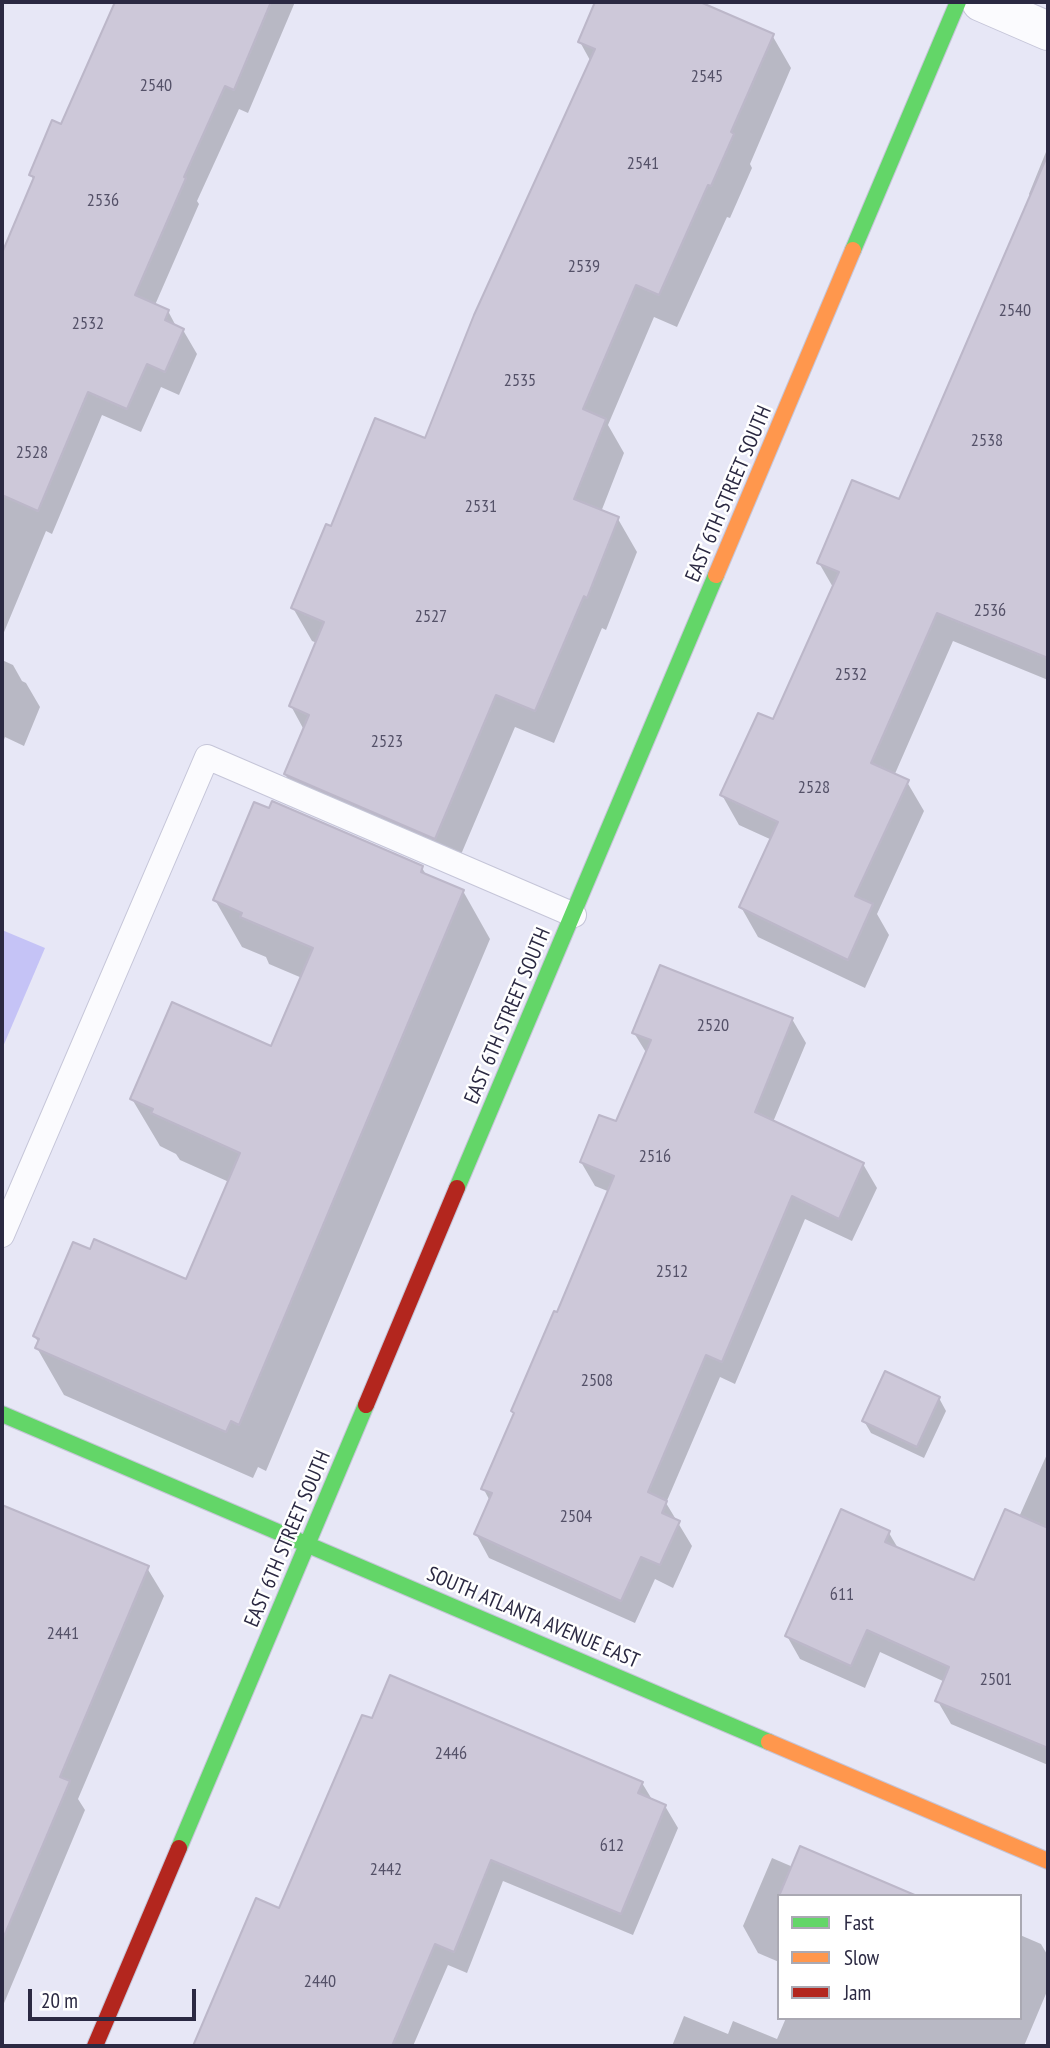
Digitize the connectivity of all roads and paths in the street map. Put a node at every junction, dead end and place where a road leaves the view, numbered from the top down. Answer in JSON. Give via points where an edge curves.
{"nodes":[{"id":1,"x":958,"y":2,"type":"edge"},
{"id":2,"x":981,"y":2,"type":"edge"},
{"id":3,"x":1048,"y":31,"type":"edge"},
{"id":4,"x":574,"y":915,"type":"junction"},
{"id":5,"x":2,"y":1236,"type":"edge"},
{"id":6,"x":2,"y":1414,"type":"edge"},
{"id":7,"x":309,"y":1544,"type":"junction"},
{"id":8,"x":1048,"y":1861,"type":"edge"},
{"id":9,"x":96,"y":2046,"type":"edge"}],
"edges":[{"from":1,"to":4,"type":"street","name":"EAST 6TH STREET SOUTH"},
{"from":2,"to":3,"type":"street"},
{"from":4,"to":5,"type":"lane","via":[[207,758]]},
{"from":4,"to":7,"type":"street","name":"EAST 6TH STREET SOUTH"},
{"from":6,"to":7,"type":"street","name":"SOUTH ATLANTA AVENUE EAST"},
{"from":7,"to":8,"type":"street","name":"SOUTH ATLANTA AVENUE EAST"},
{"from":7,"to":9,"type":"street","name":"EAST 6TH STREET SOUTH"}]}
